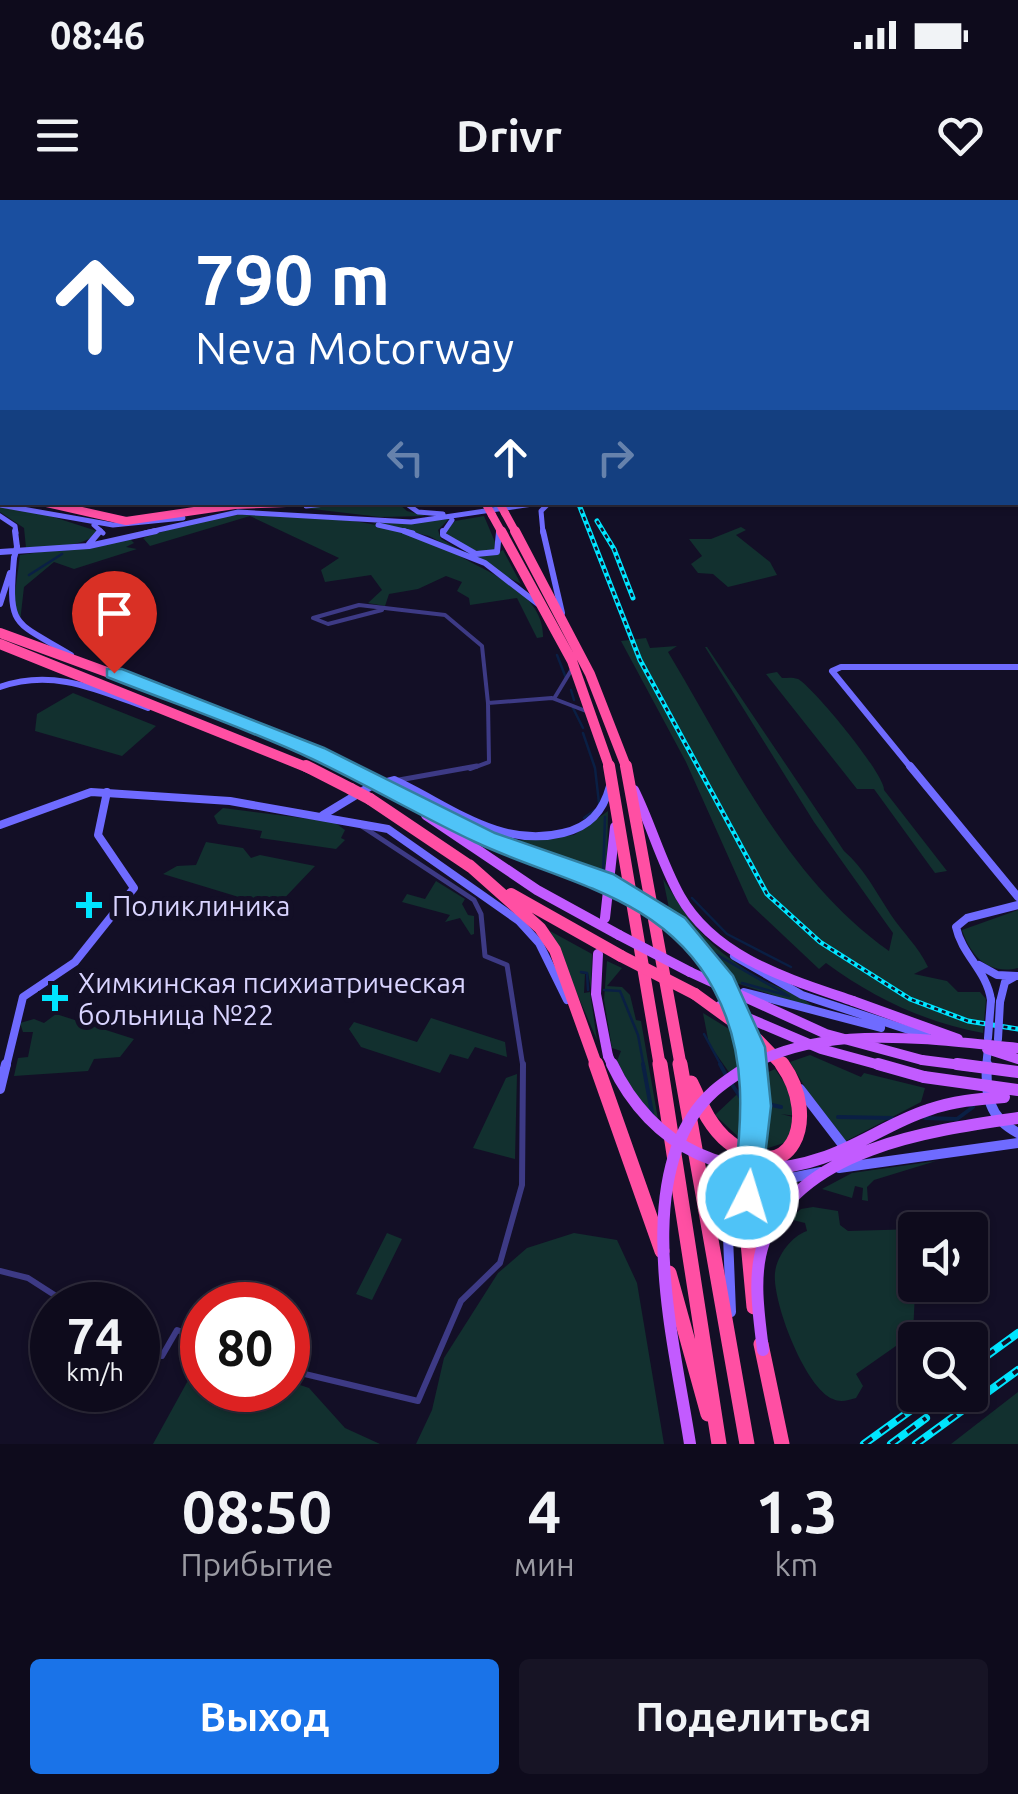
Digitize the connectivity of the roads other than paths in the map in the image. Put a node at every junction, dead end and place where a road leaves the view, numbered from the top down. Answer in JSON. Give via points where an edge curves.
{"nodes":[{"id":1,"x":0,"y":505,"type":"edge"},
{"id":2,"x":36,"y":505,"type":"edge"},
{"id":3,"x":55,"y":505,"type":"edge"},
{"id":4,"x":235,"y":505,"type":"edge"},
{"id":5,"x":290,"y":505,"type":"edge"},
{"id":6,"x":408,"y":505,"type":"edge"},
{"id":7,"x":530,"y":505,"type":"edge"},
{"id":8,"x":544,"y":505,"type":"edge"},
{"id":9,"x":503,"y":506,"type":"edge"},
{"id":10,"x":253,"y":507,"type":"junction"},
{"id":11,"x":488,"y":508,"type":"edge"},
{"id":12,"x":452,"y":514,"type":"junction"},
{"id":13,"x":474,"y":514,"type":"junction"},
{"id":14,"x":63,"y":515,"type":"junction"},
{"id":15,"x":0,"y":516,"type":"edge"},
{"id":16,"x":324,"y":516,"type":"junction"},
{"id":17,"x":74,"y":518,"type":"junction"},
{"id":18,"x":499,"y":527,"type":"junction"},
{"id":19,"x":50,"y":550,"type":"junction"},
{"id":20,"x":0,"y":552,"type":"edge"},
{"id":21,"x":14,"y":558,"type":"junction"},
{"id":22,"x":0,"y":577,"type":"edge"},
{"id":23,"x":1,"y":592,"type":"edge"},
{"id":24,"x":0,"y":604,"type":"edge"},
{"id":25,"x":382,"y":610,"type":"junction"},
{"id":26,"x":562,"y":613,"type":"junction"},
{"id":27,"x":550,"y":617,"type":"junction"},
{"id":28,"x":0,"y":632,"type":"edge"},
{"id":29,"x":0,"y":644,"type":"edge"},
{"id":30,"x":572,"y":661,"type":"junction"},
{"id":31,"x":94,"y":665,"type":"junction"},
{"id":32,"x":1018,"y":668,"type":"edge"},
{"id":33,"x":0,"y":686,"type":"edge"},
{"id":34,"x":554,"y":699,"type":"junction"},
{"id":35,"x":488,"y":703,"type":"junction"},
{"id":36,"x":596,"y":721,"type":"junction"},
{"id":37,"x":212,"y":727,"type":"junction"},
{"id":38,"x":609,"y":763,"type":"junction"},
{"id":39,"x":391,"y":785,"type":"junction"},
{"id":40,"x":616,"y":785,"type":"junction"},
{"id":41,"x":633,"y":787,"type":"junction"},
{"id":42,"x":107,"y":792,"type":"junction"},
{"id":43,"x":323,"y":814,"type":"junction"},
{"id":44,"x":352,"y":819,"type":"junction"},
{"id":45,"x":0,"y":825,"type":"edge"},
{"id":46,"x":380,"y":826,"type":"junction"},
{"id":47,"x":369,"y":834,"type":"junction"},
{"id":48,"x":469,"y":866,"type":"junction"},
{"id":49,"x":1015,"y":899,"type":"edge"},
{"id":50,"x":605,"y":918,"type":"dead end"},
{"id":51,"x":716,"y":939,"type":"junction"},
{"id":52,"x":598,"y":954,"type":"dead end"},
{"id":53,"x":974,"y":961,"type":"junction"},
{"id":54,"x":690,"y":972,"type":"junction"},
{"id":55,"x":1018,"y":976,"type":"edge"},
{"id":56,"x":695,"y":994,"type":"junction"},
{"id":57,"x":996,"y":1001,"type":"junction"},
{"id":58,"x":924,"y":1036,"type":"junction"},
{"id":59,"x":991,"y":1042,"type":"junction"},
{"id":60,"x":679,"y":1046,"type":"junction"},
{"id":61,"x":1017,"y":1054,"type":"edge"},
{"id":62,"x":922,"y":1060,"type":"joint"},
{"id":63,"x":601,"y":1061,"type":"junction"},
{"id":64,"x":787,"y":1072,"type":"junction"},
{"id":65,"x":1018,"y":1072,"type":"edge"},
{"id":66,"x":0,"y":1089,"type":"edge"},
{"id":67,"x":1018,"y":1094,"type":"edge"},
{"id":68,"x":1018,"y":1118,"type":"edge"},
{"id":69,"x":1018,"y":1133,"type":"edge"},
{"id":70,"x":1018,"y":1143,"type":"edge"},
{"id":71,"x":750,"y":1156,"type":"junction"},
{"id":72,"x":904,"y":1157,"type":"junction"},
{"id":73,"x":758,"y":1187,"type":"junction"},
{"id":74,"x":0,"y":1271,"type":"edge"},
{"id":75,"x":34,"y":1282,"type":"edge"},
{"id":76,"x":180,"y":1331,"type":"edge"},
{"id":77,"x":762,"y":1350,"type":"junction"},
{"id":78,"x":160,"y":1355,"type":"edge"},
{"id":79,"x":310,"y":1378,"type":"edge"},
{"id":80,"x":738,"y":1392,"type":"junction"},
{"id":81,"x":690,"y":1444,"type":"edge"},
{"id":82,"x":717,"y":1444,"type":"edge"},
{"id":83,"x":747,"y":1444,"type":"edge"},
{"id":84,"x":782,"y":1444,"type":"edge"}],
"edges":[{"from":1,"to":14,"type":"main road"},
{"from":2,"to":14,"type":"main road"},
{"from":3,"to":4,"type":"highway","via":[[126,521]]},
{"from":5,"to":10,"type":"main road"},
{"from":6,"to":12,"type":"main road"},
{"from":7,"to":13,"type":"main road"},
{"from":8,"to":26,"type":"main road","via":[[542,534]]},
{"from":9,"to":12,"type":"main road"},
{"from":9,"to":26,"type":"highway"},
{"from":10,"to":12,"type":"main road","via":[[392,519]]},
{"from":10,"to":17,"type":"main road","via":[[132,525]]},
{"from":11,"to":18,"type":"highway"},
{"from":13,"to":16,"type":"main road","via":[[391,522]]},
{"from":13,"to":18,"type":"main road","via":[[448,522],[443,535],[490,555],[500,549]]},
{"from":14,"to":17,"type":"main road"},
{"from":15,"to":21,"type":"main road","bridge":true,"via":[[15,526]]},
{"from":16,"to":19,"type":"main road","via":[[238,512]]},
{"from":16,"to":27,"type":"main road","via":[[435,541],[518,585]]},
{"from":17,"to":19,"type":"main road","via":[[99,527],[102,535]]},
{"from":18,"to":27,"type":"highway"},
{"from":19,"to":20,"type":"main road"},
{"from":21,"to":23,"type":"main road"},
{"from":21,"to":31,"type":"main road","via":[[10,607],[16,622]]},
{"from":22,"to":23,"type":"main road"},
{"from":23,"to":24,"type":"main road"},
{"from":25,"to":25,"type":"street","via":[[347,606],[314,620],[328,624]]},
{"from":25,"to":35,"type":"street","via":[[431,610],[465,628],[482,646]]},
{"from":26,"to":41,"type":"highway","via":[[602,693]]},
{"from":27,"to":30,"type":"highway"},
{"from":28,"to":31,"type":"highway"},
{"from":29,"to":37,"type":"highway"},
{"from":30,"to":34,"type":"street","via":[[570,679]]},
{"from":30,"to":36,"type":"highway"},
{"from":31,"to":39,"type":"highway","bridge":true},
{"from":32,"to":49,"type":"main road","via":[[833,669]]},
{"from":33,"to":37,"type":"main road","via":[[55,677]]},
{"from":34,"to":35,"type":"street"},
{"from":34,"to":36,"type":"street","via":[[578,705]]},
{"from":35,"to":39,"type":"street","via":[[490,762]]},
{"from":36,"to":38,"type":"highway"},
{"from":37,"to":48,"type":"highway","bridge":true,"via":[[351,789]]},
{"from":38,"to":39,"type":"main road","via":[[610,786],[600,812],[579,828],[540,838],[474,826]]},
{"from":38,"to":40,"type":"highway"},
{"from":39,"to":43,"type":"main road","via":[[371,786]]},
{"from":39,"to":54,"type":"main road","bridge":true,"via":[[538,890]]},
{"from":39,"to":77,"type":"highway","bridge":true,"via":[[466,829],[604,880],[665,916],[706,957],[735,1002],[755,1075],[746,1221]]},
{"from":40,"to":50,"type":"main road"},
{"from":40,"to":82,"type":"highway"},
{"from":41,"to":51,"type":"main road","via":[[681,899]]},
{"from":41,"to":60,"type":"highway"},
{"from":42,"to":43,"type":"main road"},
{"from":42,"to":45,"type":"main road","via":[[75,795]]},
{"from":42,"to":66,"type":"main road","via":[[98,835],[134,888],[75,962],[23,997]]},
{"from":43,"to":44,"type":"main road"},
{"from":44,"to":46,"type":"main road"},
{"from":44,"to":47,"type":"street"},
{"from":46,"to":47,"type":"street"},
{"from":46,"to":63,"type":"main road","via":[[532,933]]},
{"from":47,"to":79,"type":"street","via":[[474,900],[485,956],[507,965],[525,1078],[522,1185],[500,1263],[461,1301],[418,1400],[380,1386]]},
{"from":48,"to":56,"type":"highway","bridge":true,"via":[[556,922]]},
{"from":48,"to":63,"type":"highway","via":[[548,937]]},
{"from":49,"to":53,"type":"main road","via":[[960,921],[958,938]]},
{"from":51,"to":58,"type":"main road","via":[[797,993]]},
{"from":51,"to":61,"type":"main road","bridge":true,"via":[[766,968]]},
{"from":52,"to":63,"type":"main road"},
{"from":53,"to":55,"type":"main road","via":[[993,974]]},
{"from":53,"to":57,"type":"main road"},
{"from":54,"to":58,"type":"main road","via":[[813,1013]]},
{"from":54,"to":62,"type":"main road","via":[[826,1034]]},
{"from":55,"to":57,"type":"main road","via":[[1005,982]]},
{"from":56,"to":64,"type":"highway","via":[[759,1041]]},
{"from":56,"to":67,"type":"main road","bridge":true,"via":[[821,1049]]},
{"from":57,"to":59,"type":"main road","bridge":true},
{"from":58,"to":59,"type":"main road"},
{"from":59,"to":61,"type":"main road"},
{"from":59,"to":69,"type":"main road","via":[[988,1104],[1002,1126]]},
{"from":60,"to":71,"type":"highway","via":[[711,1125],[721,1140]]},
{"from":60,"to":80,"type":"highway"},
{"from":61,"to":81,"type":"main road","bridge":true,"via":[[883,1038],[806,1044],[742,1070],[699,1109],[682,1135],[665,1196],[668,1280]]},
{"from":62,"to":65,"type":"main road","bridge":true},
{"from":63,"to":67,"type":"main road","bridge":true,"via":[[664,1138],[740,1170],[824,1158],[936,1103]]},
{"from":63,"to":82,"type":"highway"},
{"from":64,"to":71,"type":"highway","via":[[803,1109],[801,1135],[777,1155]]},
{"from":64,"to":72,"type":"main road","via":[[847,1150]]},
{"from":68,"to":77,"type":"main road","bridge":true,"via":[[941,1130],[885,1148],[787,1203],[765,1240],[757,1301]]},
{"from":70,"to":72,"type":"main road"},
{"from":71,"to":73,"type":"main road","via":[[732,1159],[726,1173],[735,1186]]},
{"from":72,"to":73,"type":"main road"},
{"from":73,"to":80,"type":"main road","via":[[734,1213],[728,1237]]},
{"from":74,"to":75,"type":"street"},
{"from":76,"to":78,"type":"street"},
{"from":77,"to":84,"type":"highway"},
{"from":80,"to":83,"type":"highway"}]}
